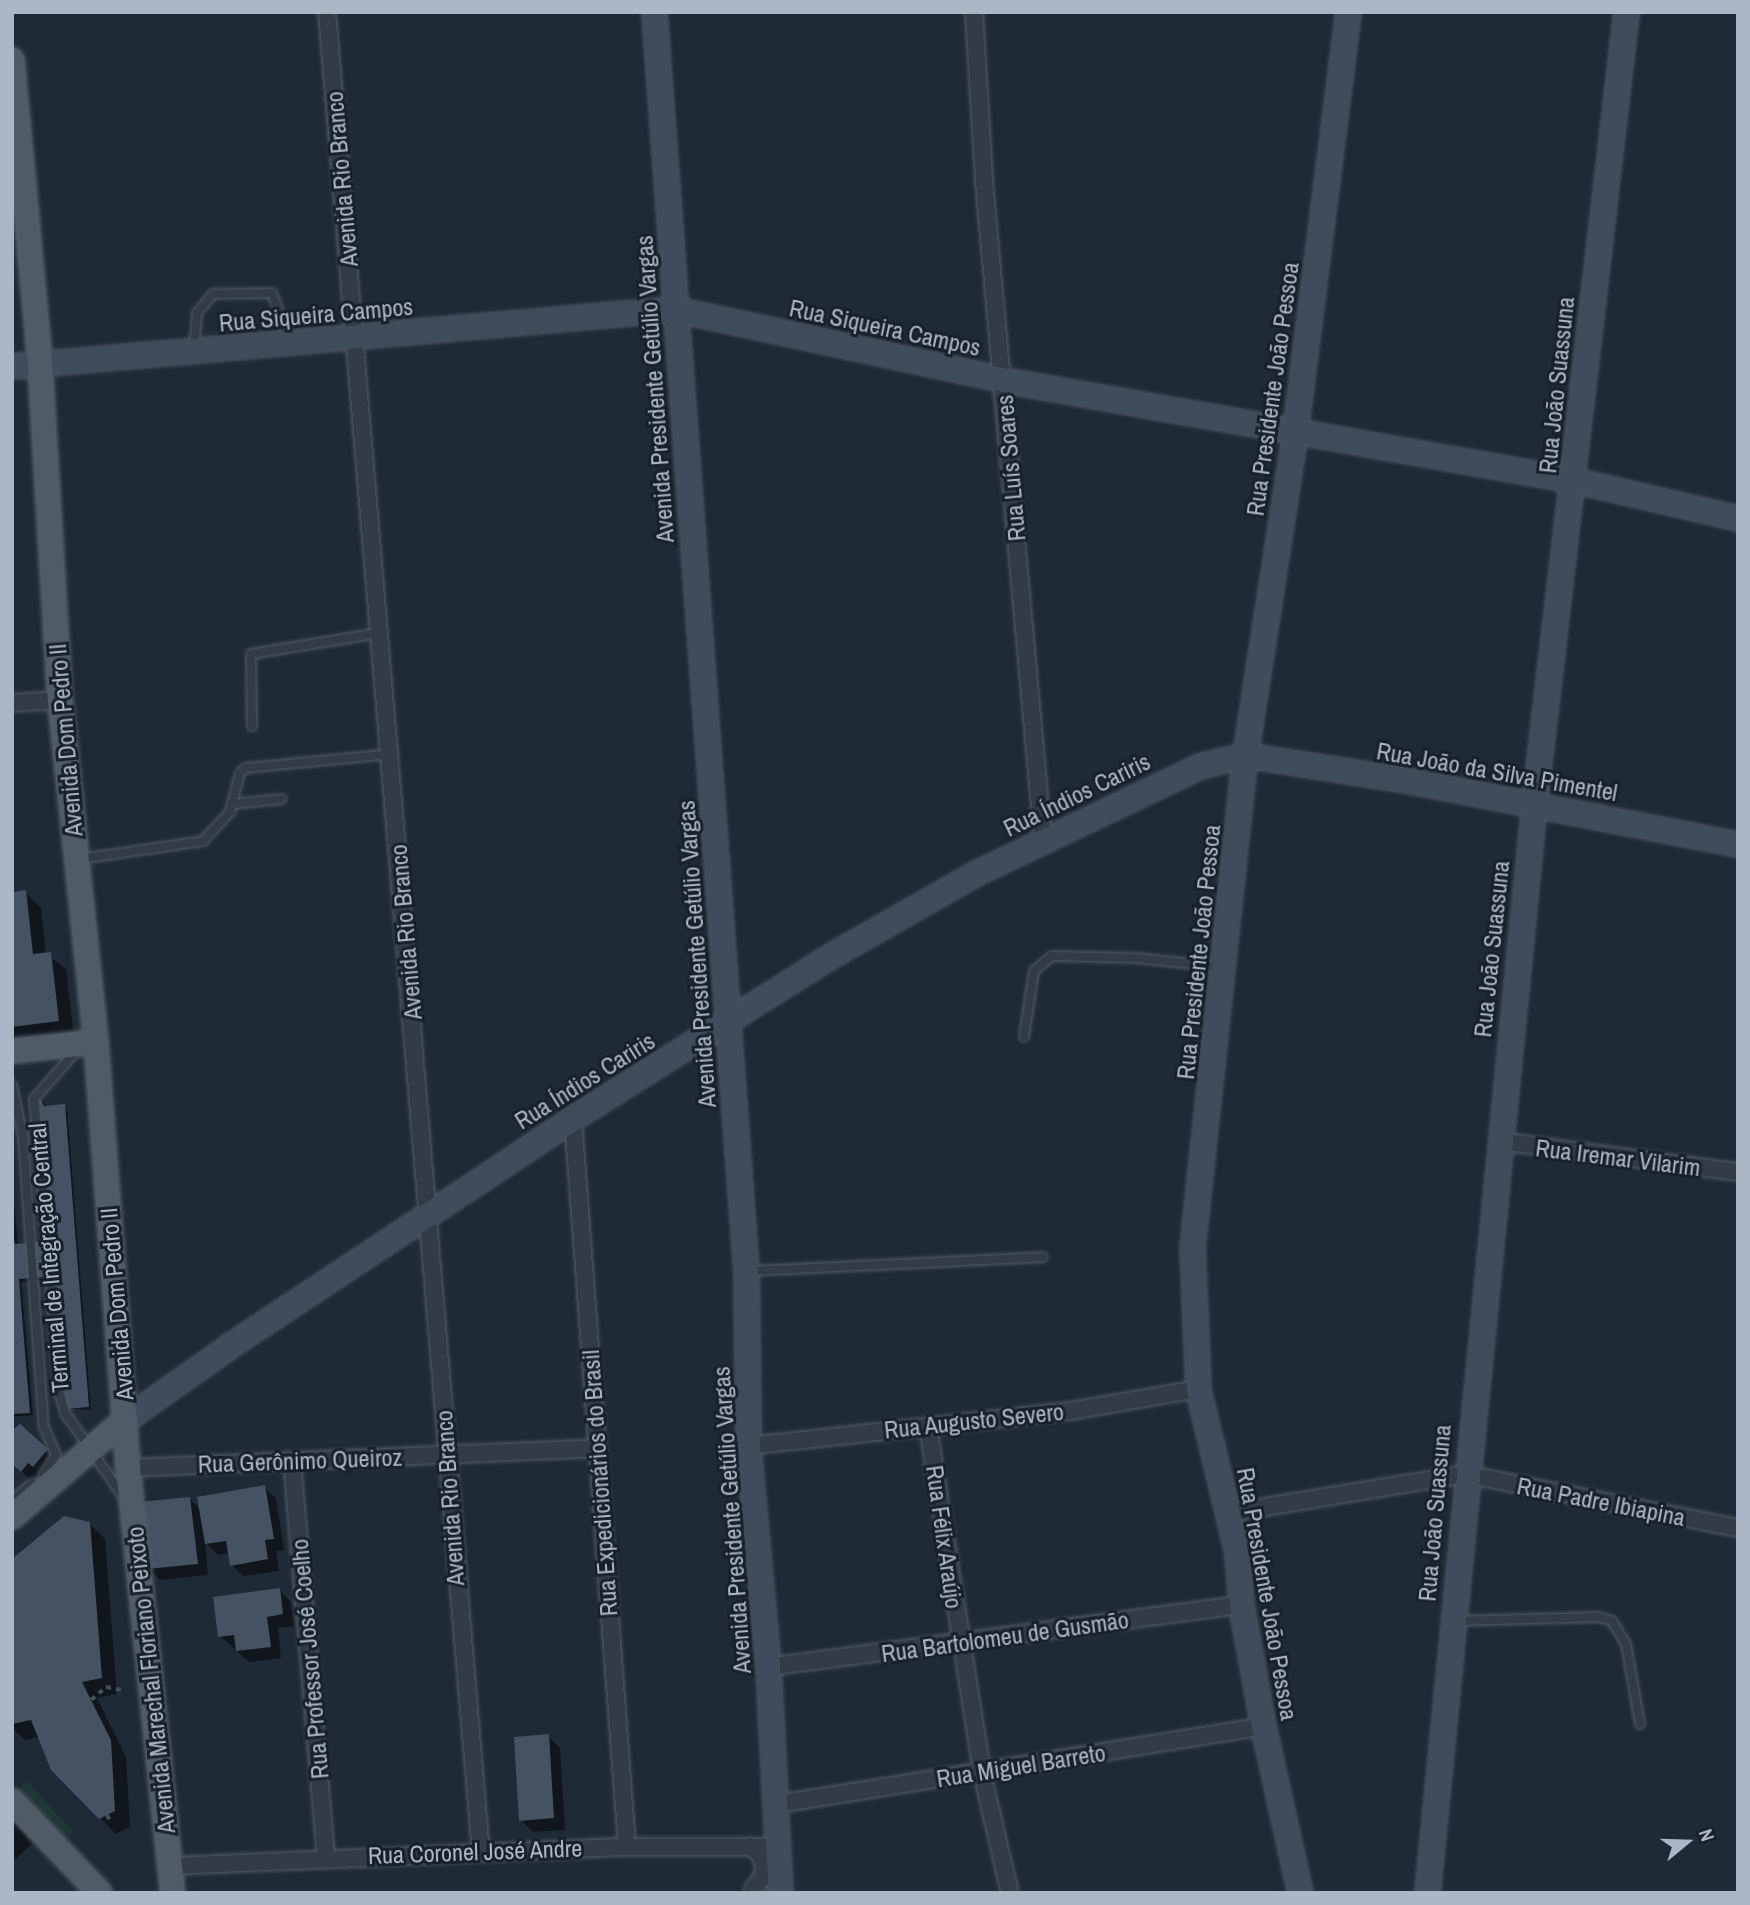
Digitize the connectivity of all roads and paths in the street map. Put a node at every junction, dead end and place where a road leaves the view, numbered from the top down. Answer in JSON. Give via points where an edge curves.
{"nodes":[{"id":1,"x":327,"y":12,"type":"edge"},
{"id":2,"x":654,"y":12,"type":"edge"},
{"id":3,"x":974,"y":12,"type":"edge"},
{"id":4,"x":1348,"y":12,"type":"edge"},
{"id":5,"x":1626,"y":12,"type":"edge"},
{"id":6,"x":12,"y":60,"type":"edge"},
{"id":7,"x":674,"y":309,"type":"junction"},
{"id":8,"x":356,"y":336,"type":"junction"},
{"id":9,"x":289,"y":342,"type":"junction"},
{"id":10,"x":194,"y":352,"type":"junction"},
{"id":11,"x":40,"y":364,"type":"junction"},
{"id":12,"x":12,"y":366,"type":"edge"},
{"id":13,"x":1004,"y":380,"type":"junction"},
{"id":14,"x":1295,"y":431,"type":"junction"},
{"id":15,"x":1573,"y":480,"type":"junction"},
{"id":16,"x":1738,"y":518,"type":"edge"},
{"id":17,"x":382,"y":632,"type":"junction"},
{"id":18,"x":60,"y":700,"type":"junction"},
{"id":19,"x":12,"y":703,"type":"edge"},
{"id":20,"x":252,"y":726,"type":"dead end"},
{"id":21,"x":392,"y":754,"type":"junction"},
{"id":22,"x":1245,"y":755,"type":"junction"},
{"id":23,"x":282,"y":799,"type":"dead end"},
{"id":24,"x":232,"y":804,"type":"junction"},
{"id":25,"x":1534,"y":804,"type":"junction"},
{"id":26,"x":1043,"y":840,"type":"junction"},
{"id":27,"x":1738,"y":844,"type":"edge"},
{"id":28,"x":77,"y":860,"type":"junction"},
{"id":29,"x":1224,"y":968,"type":"junction"},
{"id":30,"x":729,"y":1019,"type":"junction"},
{"id":31,"x":1024,"y":1037,"type":"dead end"},
{"id":32,"x":90,"y":1043,"type":"junction"},
{"id":33,"x":12,"y":1051,"type":"edge"},
{"id":34,"x":12,"y":1085,"type":"edge"},
{"id":35,"x":573,"y":1118,"type":"junction"},
{"id":36,"x":1499,"y":1142,"type":"junction"},
{"id":37,"x":1738,"y":1172,"type":"edge"},
{"id":38,"x":428,"y":1214,"type":"junction"},
{"id":39,"x":1043,"y":1257,"type":"dead end"},
{"id":40,"x":746,"y":1271,"type":"junction"},
{"id":41,"x":1198,"y":1389,"type":"junction"},
{"id":42,"x":126,"y":1419,"type":"junction"},
{"id":43,"x":928,"y":1427,"type":"junction"},
{"id":44,"x":748,"y":1447,"type":"junction"},
{"id":45,"x":597,"y":1448,"type":"junction"},
{"id":46,"x":91,"y":1451,"type":"junction"},
{"id":47,"x":446,"y":1455,"type":"junction"},
{"id":48,"x":292,"y":1461,"type":"junction"},
{"id":49,"x":128,"y":1468,"type":"junction"},
{"id":50,"x":1465,"y":1474,"type":"junction"},
{"id":51,"x":12,"y":1500,"type":"edge"},
{"id":52,"x":134,"y":1512,"type":"junction"},
{"id":53,"x":1228,"y":1513,"type":"junction"},
{"id":54,"x":12,"y":1517,"type":"edge"},
{"id":55,"x":1738,"y":1528,"type":"edge"},
{"id":56,"x":1241,"y":1605,"type":"junction"},
{"id":57,"x":1452,"y":1621,"type":"junction"},
{"id":58,"x":960,"y":1643,"type":"junction"},
{"id":59,"x":768,"y":1667,"type":"junction"},
{"id":60,"x":123,"y":1690,"type":"dead end"},
{"id":61,"x":91,"y":1700,"type":"dead end"},
{"id":62,"x":1640,"y":1724,"type":"dead end"},
{"id":63,"x":1264,"y":1726,"type":"junction"},
{"id":64,"x":982,"y":1773,"type":"junction"},
{"id":65,"x":12,"y":1801,"type":"edge"},
{"id":66,"x":778,"y":1804,"type":"junction"},
{"id":67,"x":107,"y":1815,"type":"dead end"},
{"id":68,"x":111,"y":1822,"type":"dead end"},
{"id":69,"x":750,"y":1846,"type":"junction"},
{"id":70,"x":627,"y":1847,"type":"junction"},
{"id":71,"x":780,"y":1847,"type":"junction"},
{"id":72,"x":481,"y":1853,"type":"junction"},
{"id":73,"x":326,"y":1857,"type":"junction"},
{"id":74,"x":170,"y":1866,"type":"junction"},
{"id":75,"x":750,"y":1891,"type":"edge"},
{"id":76,"x":100,"y":1893,"type":"edge"},
{"id":77,"x":173,"y":1893,"type":"edge"},
{"id":78,"x":780,"y":1893,"type":"edge"},
{"id":79,"x":1010,"y":1893,"type":"edge"},
{"id":80,"x":1300,"y":1893,"type":"edge"},
{"id":81,"x":1427,"y":1893,"type":"edge"}],
"edges":[{"from":1,"to":8,"type":"street","name":"Avenida Rio Branco"},
{"from":2,"to":7,"type":"main road","name":"Avenida Presidente Getúlio Vargas"},
{"from":3,"to":13,"type":"street","name":"Rua Luís Soares"},
{"from":4,"to":14,"type":"main road","name":"Rua Presidente João Pessoa"},
{"from":5,"to":15,"type":"main road","name":"Rua João Suassuna"},
{"from":6,"to":11,"type":"main road","name":"Avenida Dom Pedro II"},
{"from":7,"to":8,"type":"main road","name":"Rua Siqueira Campos"},
{"from":7,"to":13,"type":"main road","name":"Rua Siqueira Campos"},
{"from":7,"to":30,"type":"main road","name":"Avenida Presidente Getúlio Vargas"},
{"from":8,"to":9,"type":"main road","name":"Rua Siqueira Campos"},
{"from":8,"to":17,"type":"street","name":"Avenida Rio Branco"},
{"from":9,"to":10,"type":"main road","name":"Rua Siqueira Campos"},
{"from":9,"to":10,"type":"lane","via":[[272,293],[213,294],[197,313]]},
{"from":10,"to":11,"type":"main road","name":"Rua Siqueira Campos"},
{"from":11,"to":12,"type":"main road","name":"Rua Siqueira Campos"},
{"from":11,"to":18,"type":"main road","name":"Avenida Dom Pedro II"},
{"from":13,"to":14,"type":"main road","name":"Rua Siqueira Campos"},
{"from":13,"to":26,"type":"street","name":"Rua Luís Soares"},
{"from":14,"to":15,"type":"main road","name":"Rua Siqueira Campos"},
{"from":14,"to":22,"type":"main road","name":"Rua Presidente João Pessoa"},
{"from":15,"to":16,"type":"main road","name":"Rua Siqueira Campos"},
{"from":15,"to":25,"type":"main road","name":"Rua João Suassuna"},
{"from":17,"to":20,"type":"lane","via":[[251,654]]},
{"from":17,"to":21,"type":"street","name":"Avenida Rio Branco"},
{"from":18,"to":19,"type":"street"},
{"from":18,"to":28,"type":"main road","name":"Avenida Dom Pedro II"},
{"from":21,"to":24,"type":"lane","via":[[246,768],[240,773]]},
{"from":21,"to":38,"type":"street","name":"Avenida Rio Branco"},
{"from":22,"to":25,"type":"main road","name":"Rua João da Silva Pimentel"},
{"from":22,"to":26,"type":"main road","name":"Rua Índios Cariris","via":[[1199,765]]},
{"from":22,"to":29,"type":"main road","name":"Rua Presidente João Pessoa"},
{"from":23,"to":24,"type":"lane"},
{"from":24,"to":28,"type":"lane","via":[[228,816],[199,843]]},
{"from":25,"to":27,"type":"main road","name":"Rua João da Silva Pimentel"},
{"from":25,"to":36,"type":"main road","name":"Rua João Suassuna"},
{"from":26,"to":30,"type":"main road","name":"Rua Índios Cariris","via":[[897,917]]},
{"from":28,"to":32,"type":"main road","name":"Avenida Dom Pedro II"},
{"from":29,"to":31,"type":"lane","via":[[1136,958],[1052,956],[1034,971]]},
{"from":29,"to":41,"type":"main road","name":"Rua Presidente João Pessoa","via":[[1192,1248]]},
{"from":30,"to":35,"type":"main road","name":"Rua Índios Cariris"},
{"from":30,"to":40,"type":"main road","name":"Avenida Presidente Getúlio Vargas"},
{"from":32,"to":33,"type":"main road"},
{"from":32,"to":42,"type":"main road","name":"Avenida Dom Pedro II"},
{"from":32,"to":46,"type":"lane","name":"Terminal de Integração Central","via":[[53,1072],[34,1099],[60,1395],[65,1413]]},
{"from":34,"to":51,"type":"lane","name":"Terminal de Integração Central","via":[[23,1137],[44,1427],[56,1455],[50,1469]]},
{"from":35,"to":38,"type":"main road","name":"Rua Índios Cariris"},
{"from":35,"to":45,"type":"street","name":"Rua Expedicionários do Brasil"},
{"from":36,"to":37,"type":"street","name":"Rua Iremar Vilarim"},
{"from":36,"to":50,"type":"main road","name":"Rua João Suassuna"},
{"from":38,"to":42,"type":"main road","name":"Rua Índios Cariris"},
{"from":38,"to":47,"type":"street","name":"Avenida Rio Branco"},
{"from":39,"to":40,"type":"lane"},
{"from":40,"to":44,"type":"main road","name":"Avenida Presidente Getúlio Vargas"},
{"from":41,"to":43,"type":"street","name":"Rua Augusto Severo"},
{"from":41,"to":53,"type":"main road","name":"Rua Presidente João Pessoa"},
{"from":42,"to":46,"type":"main road"},
{"from":42,"to":49,"type":"main road","name":"Avenida Dom Pedro II"},
{"from":43,"to":44,"type":"street","name":"Rua Augusto Severo"},
{"from":43,"to":58,"type":"street","name":"Rua Félix Araújo"},
{"from":44,"to":59,"type":"main road","name":"Avenida Presidente Getúlio Vargas"},
{"from":45,"to":47,"type":"street","name":"Rua Gerônimo Queiroz"},
{"from":45,"to":70,"type":"street","name":"Rua Expedicionários do Brasil"},
{"from":46,"to":52,"type":"lane","name":"Terminal de Integração Central"},
{"from":46,"to":54,"type":"main road"},
{"from":47,"to":48,"type":"street","name":"Rua Gerônimo Queiroz"},
{"from":47,"to":72,"type":"street","name":"Avenida Rio Branco"},
{"from":48,"to":49,"type":"street","name":"Rua Gerônimo Queiroz"},
{"from":48,"to":73,"type":"street","name":"Rua Professor José Coelho"},
{"from":49,"to":52,"type":"main road","name":"Avenida Marechal Floriano Peixoto"},
{"from":50,"to":53,"type":"street"},
{"from":50,"to":55,"type":"street","name":"Rua Padre Ibiapina"},
{"from":50,"to":57,"type":"main road","name":"Rua João Suassuna"},
{"from":52,"to":74,"type":"main road","name":"Avenida Marechal Floriano Peixoto"},
{"from":53,"to":56,"type":"main road","name":"Rua Presidente João Pessoa"},
{"from":56,"to":58,"type":"street","name":"Rua Bartolomeu de Gusmão"},
{"from":56,"to":63,"type":"main road","name":"Rua Presidente João Pessoa"},
{"from":57,"to":62,"type":"lane","via":[[1599,1617],[1612,1621],[1626,1644]]},
{"from":57,"to":81,"type":"main road","name":"Rua João Suassuna"},
{"from":58,"to":59,"type":"street","name":"Rua Bartolomeu de Gusmão"},
{"from":58,"to":64,"type":"street","name":"Rua Félix Araújo"},
{"from":59,"to":66,"type":"main road","name":"Avenida Presidente Getúlio Vargas"},
{"from":60,"to":61,"type":"path","via":[[106,1687]]},
{"from":63,"to":64,"type":"street","name":"Rua Miguel Barreto"},
{"from":63,"to":80,"type":"main road","name":"Rua Presidente João Pessoa"},
{"from":64,"to":66,"type":"street","name":"Rua Miguel Barreto"},
{"from":64,"to":79,"type":"street","name":"Rua Félix Araújo"},
{"from":65,"to":76,"type":"main road"},
{"from":66,"to":71,"type":"main road","name":"Avenida Presidente Getúlio Vargas"},
{"from":67,"to":68,"type":"path"},
{"from":69,"to":70,"type":"street","name":"Rua Coronel José Andre"},
{"from":69,"to":71,"type":"street","name":"Rua Coronel José Andre"},
{"from":69,"to":75,"type":"street","via":[[764,1865],[763,1877]]},
{"from":70,"to":72,"type":"street","name":"Rua Coronel José Andre"},
{"from":71,"to":78,"type":"main road","name":"Avenida Presidente Getúlio Vargas"},
{"from":72,"to":73,"type":"street","name":"Rua Coronel José Andre"},
{"from":73,"to":74,"type":"street","name":"Rua Coronel José Andre"},
{"from":74,"to":77,"type":"main road","name":"Avenida Marechal Floriano Peixoto"},
{"from":75,"to":78,"type":"street"}]}
